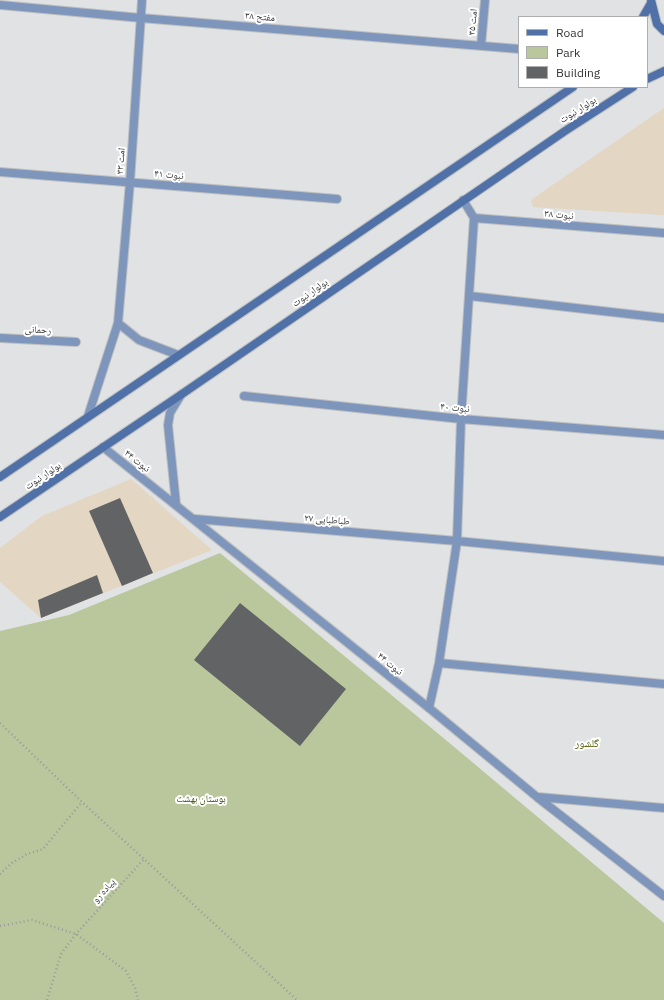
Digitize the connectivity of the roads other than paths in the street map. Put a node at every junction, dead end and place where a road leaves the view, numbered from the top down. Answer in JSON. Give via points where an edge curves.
{"nodes":[{"id":1,"x":142,"y":0,"type":"edge"},
{"id":2,"x":485,"y":0,"type":"edge"},
{"id":3,"x":651,"y":1,"type":"edge"},
{"id":4,"x":0,"y":5,"type":"edge"},
{"id":5,"x":644,"y":16,"type":"edge"},
{"id":6,"x":141,"y":18,"type":"junction"},
{"id":7,"x":664,"y":31,"type":"edge"},
{"id":8,"x":481,"y":46,"type":"junction"},
{"id":9,"x":518,"y":49,"type":"edge"},
{"id":10,"x":664,"y":71,"type":"edge"},
{"id":11,"x":648,"y":79,"type":"edge"},
{"id":12,"x":572,"y":88,"type":"edge"},
{"id":13,"x":631,"y":88,"type":"edge"},
{"id":14,"x":0,"y":172,"type":"edge"},
{"id":15,"x":130,"y":182,"type":"junction"},
{"id":16,"x":337,"y":199,"type":"dead end"},
{"id":17,"x":463,"y":200,"type":"junction"},
{"id":18,"x":474,"y":218,"type":"junction"},
{"id":19,"x":664,"y":233,"type":"edge"},
{"id":20,"x":470,"y":296,"type":"junction"},
{"id":21,"x":664,"y":318,"type":"edge"},
{"id":22,"x":118,"y":323,"type":"junction"},
{"id":23,"x":0,"y":338,"type":"edge"},
{"id":24,"x":76,"y":342,"type":"dead end"},
{"id":25,"x":178,"y":354,"type":"junction"},
{"id":26,"x":182,"y":394,"type":"junction"},
{"id":27,"x":244,"y":396,"type":"dead end"},
{"id":28,"x":88,"y":416,"type":"junction"},
{"id":29,"x":461,"y":419,"type":"junction"},
{"id":30,"x":664,"y":435,"type":"edge"},
{"id":31,"x":103,"y":447,"type":"junction"},
{"id":32,"x":0,"y":477,"type":"edge"},
{"id":33,"x":176,"y":504,"type":"junction"},
{"id":34,"x":0,"y":517,"type":"edge"},
{"id":35,"x":194,"y":519,"type":"junction"},
{"id":36,"x":457,"y":541,"type":"junction"},
{"id":37,"x":664,"y":561,"type":"edge"},
{"id":38,"x":439,"y":663,"type":"junction"},
{"id":39,"x":664,"y":684,"type":"edge"},
{"id":40,"x":429,"y":708,"type":"junction"},
{"id":41,"x":538,"y":797,"type":"junction"},
{"id":42,"x":664,"y":808,"type":"edge"},
{"id":43,"x":664,"y":896,"type":"edge"}],
"edges":[{"from":1,"to":6,"type":"street","name":"امت ۳۳"},
{"from":2,"to":8,"type":"street","name":"امت ۳۵"},
{"from":3,"to":5,"type":"main road"},
{"from":3,"to":7,"type":"main road","via":[[657,24]]},
{"from":4,"to":6,"type":"street","name":"مفتح ۳۸"},
{"from":6,"to":8,"type":"street","name":"مفتح ۳۸"},
{"from":6,"to":15,"type":"street","name":"امت ۳۳"},
{"from":8,"to":9,"type":"street","name":"مفتح ۳۸"},
{"from":10,"to":11,"type":"main road"},
{"from":12,"to":25,"type":"main road"},
{"from":13,"to":17,"type":"main road","name":"بولوار نبوت"},
{"from":14,"to":15,"type":"street","name":"نبوت ۴۱"},
{"from":15,"to":16,"type":"street","name":"نبوت ۴۱"},
{"from":15,"to":22,"type":"street","name":"امت ۳۳"},
{"from":17,"to":18,"type":"street"},
{"from":17,"to":26,"type":"main road","name":"بولوار نبوت"},
{"from":18,"to":19,"type":"street","name":"نبوت ۳۸"},
{"from":18,"to":20,"type":"street"},
{"from":20,"to":21,"type":"street"},
{"from":20,"to":29,"type":"street"},
{"from":22,"to":25,"type":"street","via":[[139,340]]},
{"from":22,"to":28,"type":"street","name":"امت ۳۳"},
{"from":23,"to":24,"type":"street","name":"رحمانی"},
{"from":25,"to":28,"type":"main road"},
{"from":26,"to":31,"type":"main road","name":"بولوار نبوت"},
{"from":26,"to":33,"type":"street","via":[[170,413],[168,425]]},
{"from":27,"to":29,"type":"street","name":"نبوت ۴۰"},
{"from":28,"to":32,"type":"main road"},
{"from":29,"to":30,"type":"street","name":"نبوت ۴۰"},
{"from":29,"to":36,"type":"street"},
{"from":31,"to":33,"type":"street","name":"نبوت ۴۴"},
{"from":31,"to":34,"type":"main road","name":"بولوار نبوت"},
{"from":33,"to":35,"type":"street","name":"نبوت ۴۴"},
{"from":35,"to":36,"type":"street","name":"طباطبایی ۲۷"},
{"from":35,"to":40,"type":"street","name":"نبوت ۴۴"},
{"from":36,"to":37,"type":"street","name":"طباطبایی ۲۷"},
{"from":36,"to":38,"type":"street"},
{"from":38,"to":39,"type":"street"},
{"from":38,"to":40,"type":"street"},
{"from":40,"to":41,"type":"street","name":"نبوت ۴۴"},
{"from":41,"to":42,"type":"street"},
{"from":41,"to":43,"type":"street","name":"نبوت ۴۴"}]}
